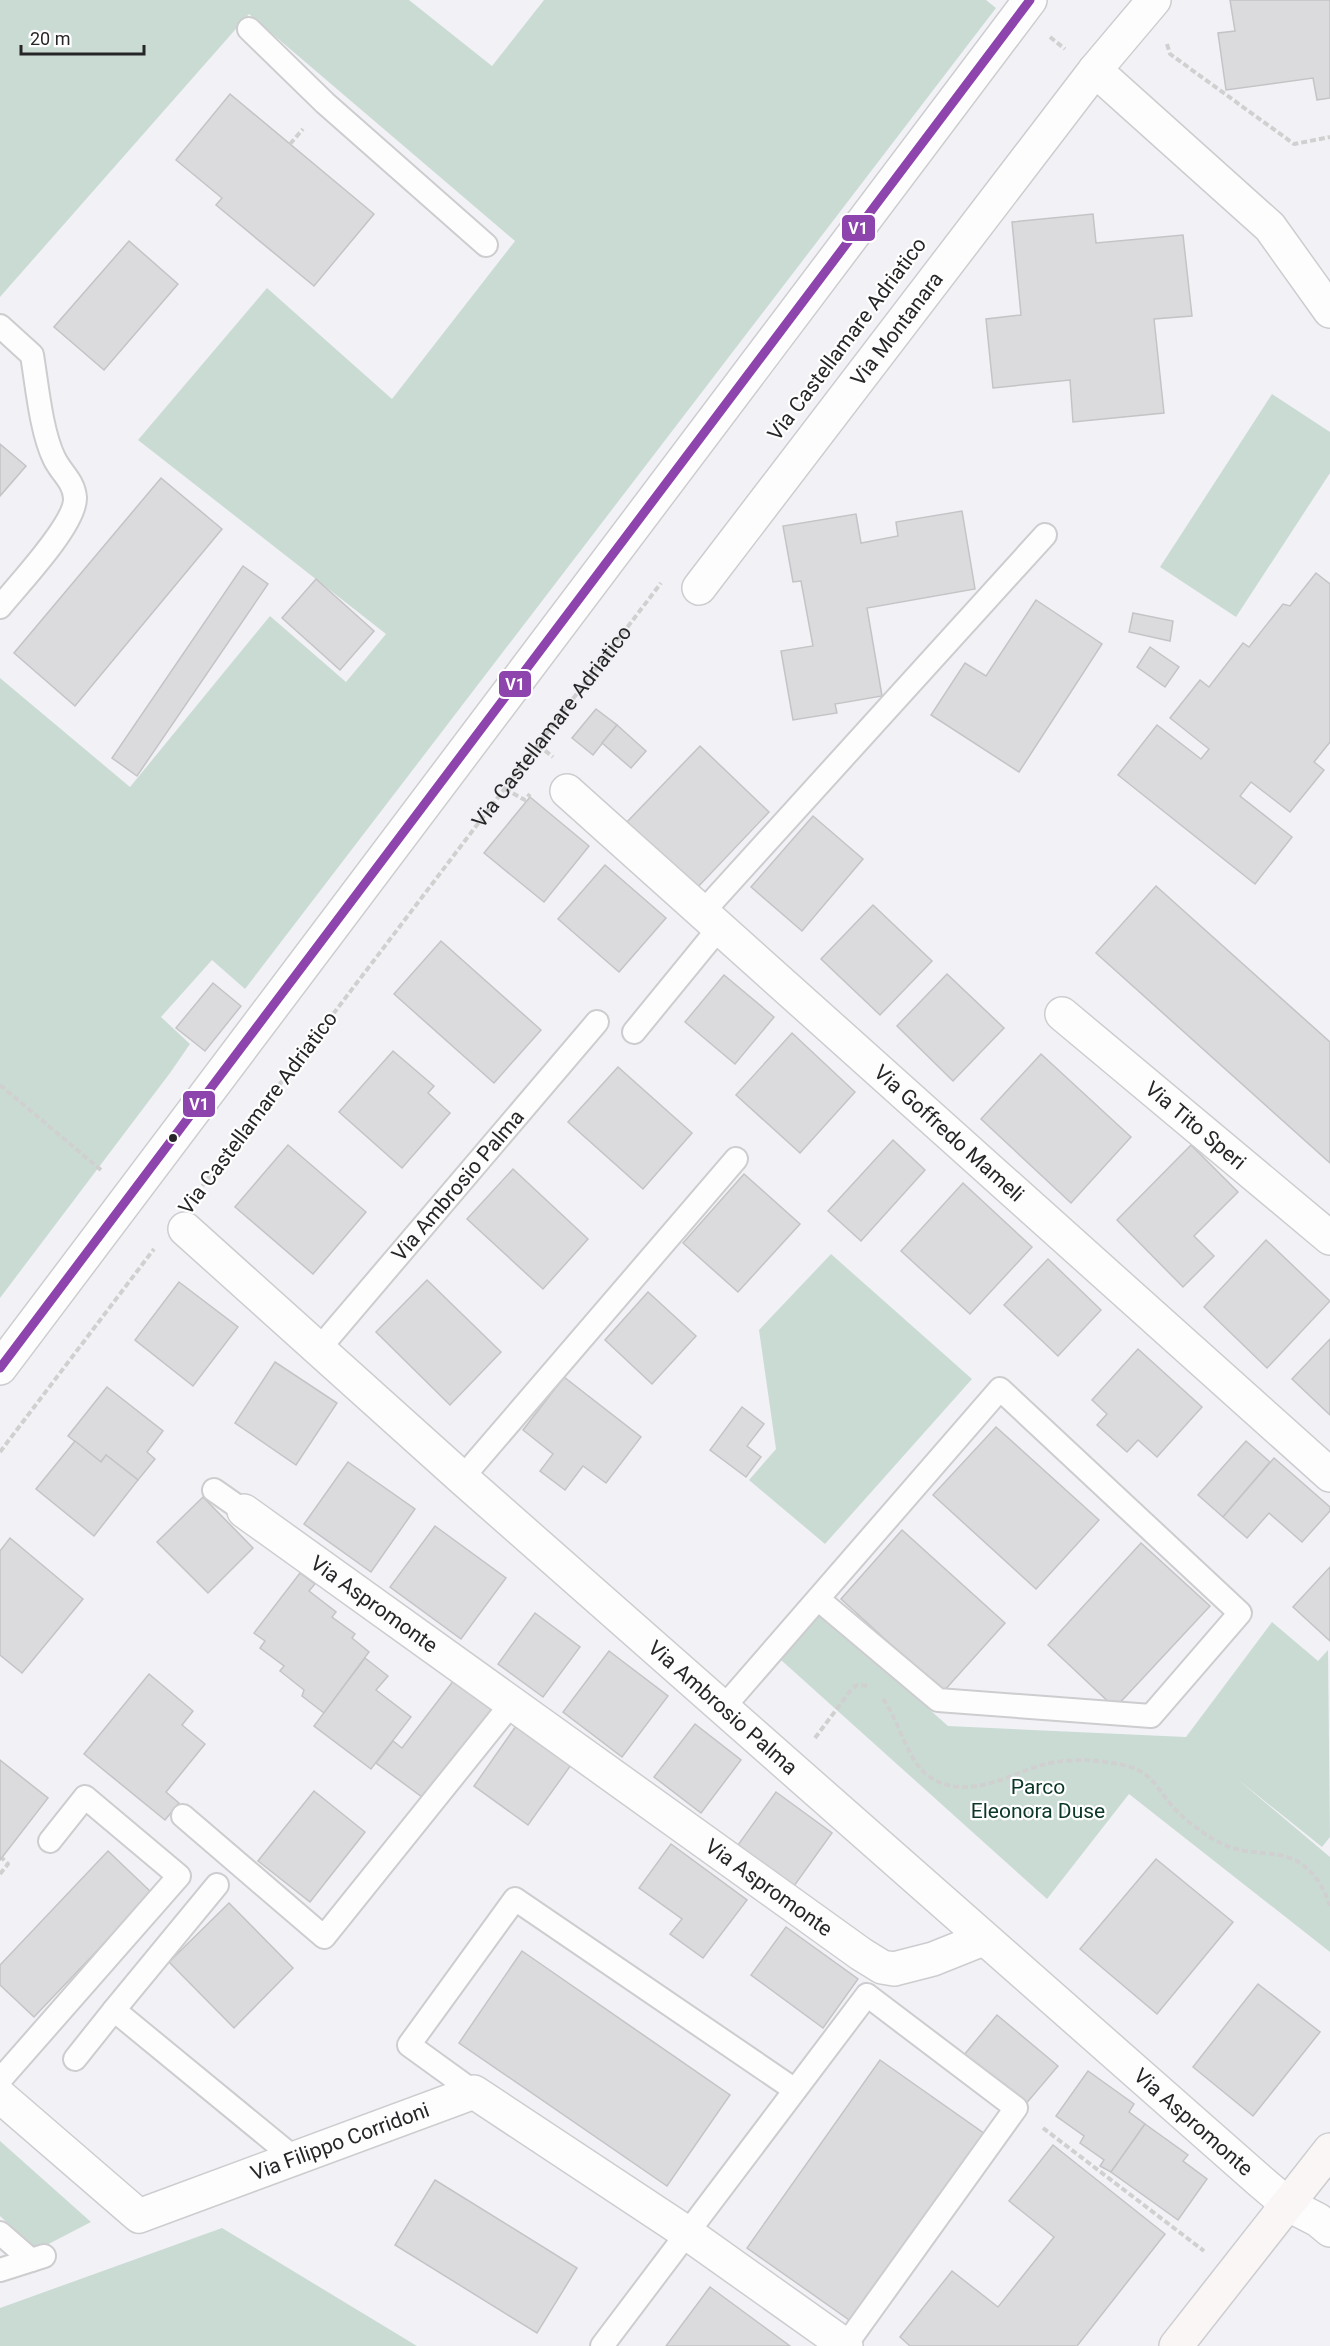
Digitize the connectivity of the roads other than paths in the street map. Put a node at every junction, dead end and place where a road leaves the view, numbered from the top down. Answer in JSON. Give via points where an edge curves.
{"nodes":[{"id":1,"x":1154,"y":0,"type":"edge"},
{"id":2,"x":1025,"y":7,"type":"edge"},
{"id":3,"x":249,"y":29,"type":"dead end"},
{"id":4,"x":1095,"y":70,"type":"junction"},
{"id":5,"x":486,"y":245,"type":"dead end"},
{"id":6,"x":1330,"y":311,"type":"edge"},
{"id":7,"x":0,"y":326,"type":"edge"},
{"id":8,"x":1045,"y":535,"type":"dead end"},
{"id":9,"x":699,"y":588,"type":"dead end"},
{"id":10,"x":0,"y":607,"type":"edge"},
{"id":11,"x":567,"y":791,"type":"dead end"},
{"id":12,"x":710,"y":920,"type":"junction"},
{"id":13,"x":1062,"y":1014,"type":"dead end"},
{"id":14,"x":597,"y":1022,"type":"dead end"},
{"id":15,"x":634,"y":1032,"type":"dead end"},
{"id":16,"x":736,"y":1159,"type":"dead end"},
{"id":17,"x":172,"y":1236,"type":"road end"},
{"id":18,"x":1330,"y":1238,"type":"edge"},
{"id":19,"x":318,"y":1350,"type":"junction"},
{"id":20,"x":0,"y":1368,"type":"edge"},
{"id":21,"x":1330,"y":1475,"type":"edge"},
{"id":22,"x":462,"y":1478,"type":"junction"},
{"id":23,"x":214,"y":1490,"type":"dead end"},
{"id":24,"x":244,"y":1511,"type":"joint"},
{"id":25,"x":818,"y":1599,"type":"junction"},
{"id":26,"x":512,"y":1703,"type":"junction"},
{"id":27,"x":723,"y":1708,"type":"junction"},
{"id":28,"x":183,"y":1816,"type":"dead end"},
{"id":29,"x":50,"y":1841,"type":"dead end"},
{"id":30,"x":217,"y":1885,"type":"dead end"},
{"id":31,"x":983,"y":1939,"type":"junction"},
{"id":32,"x":114,"y":2010,"type":"junction"},
{"id":33,"x":75,"y":2059,"type":"dead end"},
{"id":34,"x":0,"y":2080,"type":"edge"},
{"id":35,"x":795,"y":2090,"type":"junction"},
{"id":36,"x":474,"y":2092,"type":"junction"},
{"id":37,"x":0,"y":2096,"type":"edge"},
{"id":38,"x":1330,"y":2150,"type":"edge"},
{"id":39,"x":293,"y":2157,"type":"junction"},
{"id":40,"x":1287,"y":2204,"type":"junction"},
{"id":41,"x":1330,"y":2230,"type":"edge"},
{"id":42,"x":0,"y":2233,"type":"edge"},
{"id":43,"x":687,"y":2233,"type":"junction"},
{"id":44,"x":0,"y":2270,"type":"edge"},
{"id":45,"x":602,"y":2346,"type":"edge"},
{"id":46,"x":846,"y":2346,"type":"edge"},
{"id":47,"x":1176,"y":2346,"type":"edge"}],
"edges":[{"from":1,"to":4,"type":"street","name":"Via Montanara"},
{"from":2,"to":20,"type":"street"},
{"from":3,"to":5,"type":"lane","via":[[325,103]]},
{"from":4,"to":6,"type":"street","via":[[1270,227]]},
{"from":4,"to":9,"type":"street","name":"Via Montanara"},
{"from":7,"to":10,"type":"lane","via":[[32,355],[54,458],[72,483],[76,500],[64,528]]},
{"from":8,"to":12,"type":"lane"},
{"from":11,"to":12,"type":"street","name":"Via Goffredo Mameli"},
{"from":12,"to":15,"type":"lane"},
{"from":12,"to":21,"type":"street","name":"Via Goffredo Mameli"},
{"from":13,"to":18,"type":"street","name":"Via Tito Speri"},
{"from":14,"to":19,"type":"lane","name":"Via Ambrosio Palma"},
{"from":16,"to":22,"type":"lane"},
{"from":17,"to":19,"type":"street","name":"Via Ambrosio Palma"},
{"from":19,"to":22,"type":"street","name":"Via Ambrosio Palma"},
{"from":22,"to":27,"type":"street","name":"Via Ambrosio Palma"},
{"from":23,"to":24,"type":"lane"},
{"from":24,"to":26,"type":"street","name":"Via Aspromonte"},
{"from":25,"to":25,"type":"lane","via":[[938,1700],[1151,1716],[1240,1613],[1000,1389]]},
{"from":25,"to":27,"type":"lane"},
{"from":26,"to":28,"type":"lane","via":[[324,1937]]},
{"from":26,"to":31,"type":"street","name":"Via Aspromonte","via":[[882,1967],[908,1967]]},
{"from":27,"to":31,"type":"street","name":"Via Ambrosio Palma"},
{"from":29,"to":34,"type":"lane","via":[[85,1797],[179,1876]]},
{"from":30,"to":32,"type":"lane"},
{"from":31,"to":40,"type":"street","name":"Via Aspromonte"},
{"from":32,"to":33,"type":"lane"},
{"from":32,"to":39,"type":"lane"},
{"from":35,"to":36,"type":"lane","via":[[515,1899],[409,2046]]},
{"from":35,"to":43,"type":"lane"},
{"from":35,"to":46,"type":"lane","via":[[867,1995],[1016,2108]]},
{"from":36,"to":39,"type":"street","name":"Via Filippo Corridoni"},
{"from":36,"to":43,"type":"street"},
{"from":37,"to":39,"type":"street","name":"Via Filippo Corridoni","via":[[139,2217]]},
{"from":38,"to":40,"type":"main road"},
{"from":40,"to":41,"type":"street","name":"Via Aspromonte"},
{"from":40,"to":47,"type":"main road"},
{"from":42,"to":44,"type":"lane","via":[[37,2258]]},
{"from":43,"to":45,"type":"lane"},
{"from":43,"to":46,"type":"street"}]}
